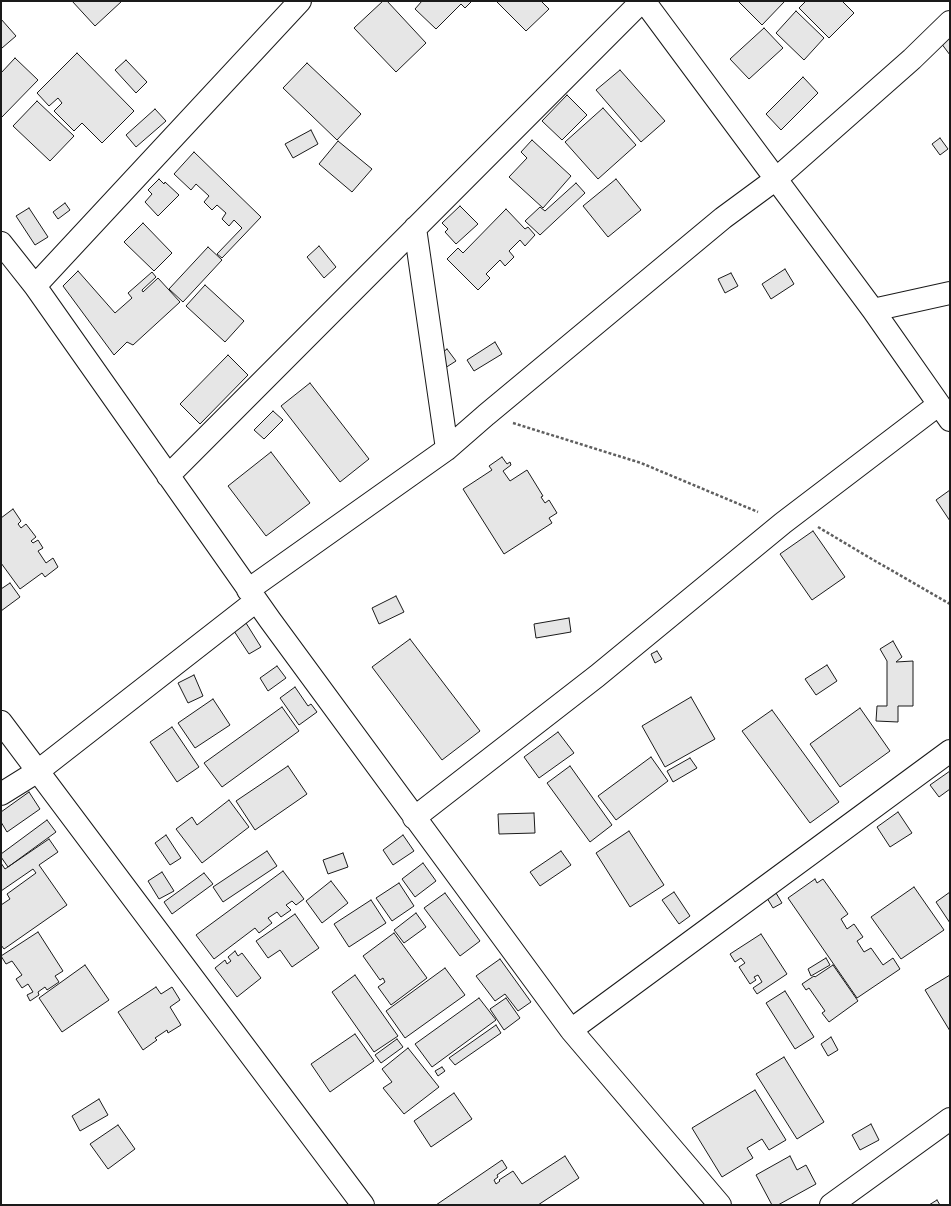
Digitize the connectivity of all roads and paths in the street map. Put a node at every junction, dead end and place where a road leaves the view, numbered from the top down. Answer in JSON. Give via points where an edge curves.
{"nodes":[{"id":1,"x":300,"y":1,"type":"edge"},
{"id":2,"x":643,"y":1,"type":"edge"},
{"id":3,"x":950,"y":22,"type":"edge"},
{"id":4,"x":776,"y":179,"type":"junction"},
{"id":5,"x":415,"y":228,"type":"junction"},
{"id":6,"x":1,"y":243,"type":"edge"},
{"id":7,"x":35,"y":286,"type":"junction"},
{"id":8,"x":950,"y":293,"type":"edge"},
{"id":9,"x":873,"y":310,"type":"junction"},
{"id":10,"x":944,"y":413,"type":"edge"},
{"id":11,"x":486,"y":415,"type":"junction"},
{"id":12,"x":447,"y":449,"type":"junction"},
{"id":13,"x":168,"y":476,"type":"junction"},
{"id":14,"x":783,"y":523,"type":"junction"},
{"id":15,"x":252,"y":595,"type":"junction"},
{"id":16,"x":950,"y":604,"type":"edge"},
{"id":17,"x":1,"y":722,"type":"edge"},
{"id":18,"x":950,"y":751,"type":"edge"},
{"id":19,"x":38,"y":770,"type":"junction"},
{"id":20,"x":1,"y":794,"type":"edge"},
{"id":21,"x":414,"y":818,"type":"junction"},
{"id":22,"x":571,"y":1030,"type":"junction"},
{"id":23,"x":950,"y":1119,"type":"edge"},
{"id":24,"x":363,"y":1205,"type":"edge"},
{"id":25,"x":720,"y":1205,"type":"edge"},
{"id":26,"x":831,"y":1205,"type":"edge"}],
"edges":[{"from":1,"to":7,"type":"street"},
{"from":2,"to":4,"type":"street"},
{"from":2,"to":5,"type":"street"},
{"from":3,"to":4,"type":"street","via":[[912,59]]},
{"from":4,"to":9,"type":"street"},
{"from":4,"to":11,"type":"street","via":[[723,218]]},
{"from":5,"to":12,"type":"street"},
{"from":5,"to":13,"type":"street"},
{"from":6,"to":7,"type":"street"},
{"from":7,"to":13,"type":"street"},
{"from":8,"to":9,"type":"street"},
{"from":9,"to":10,"type":"street"},
{"from":10,"to":14,"type":"street"},
{"from":11,"to":12,"type":"street"},
{"from":11,"to":14,"type":"path","via":[[641,463]]},
{"from":12,"to":15,"type":"street"},
{"from":13,"to":15,"type":"street"},
{"from":14,"to":16,"type":"path","via":[[810,522]]},
{"from":14,"to":21,"type":"street","via":[[597,676]]},
{"from":15,"to":19,"type":"street"},
{"from":15,"to":21,"type":"street"},
{"from":17,"to":19,"type":"street"},
{"from":18,"to":22,"type":"street"},
{"from":19,"to":20,"type":"street"},
{"from":19,"to":24,"type":"street"},
{"from":21,"to":22,"type":"street"},
{"from":22,"to":25,"type":"street"},
{"from":23,"to":26,"type":"street"}]}
